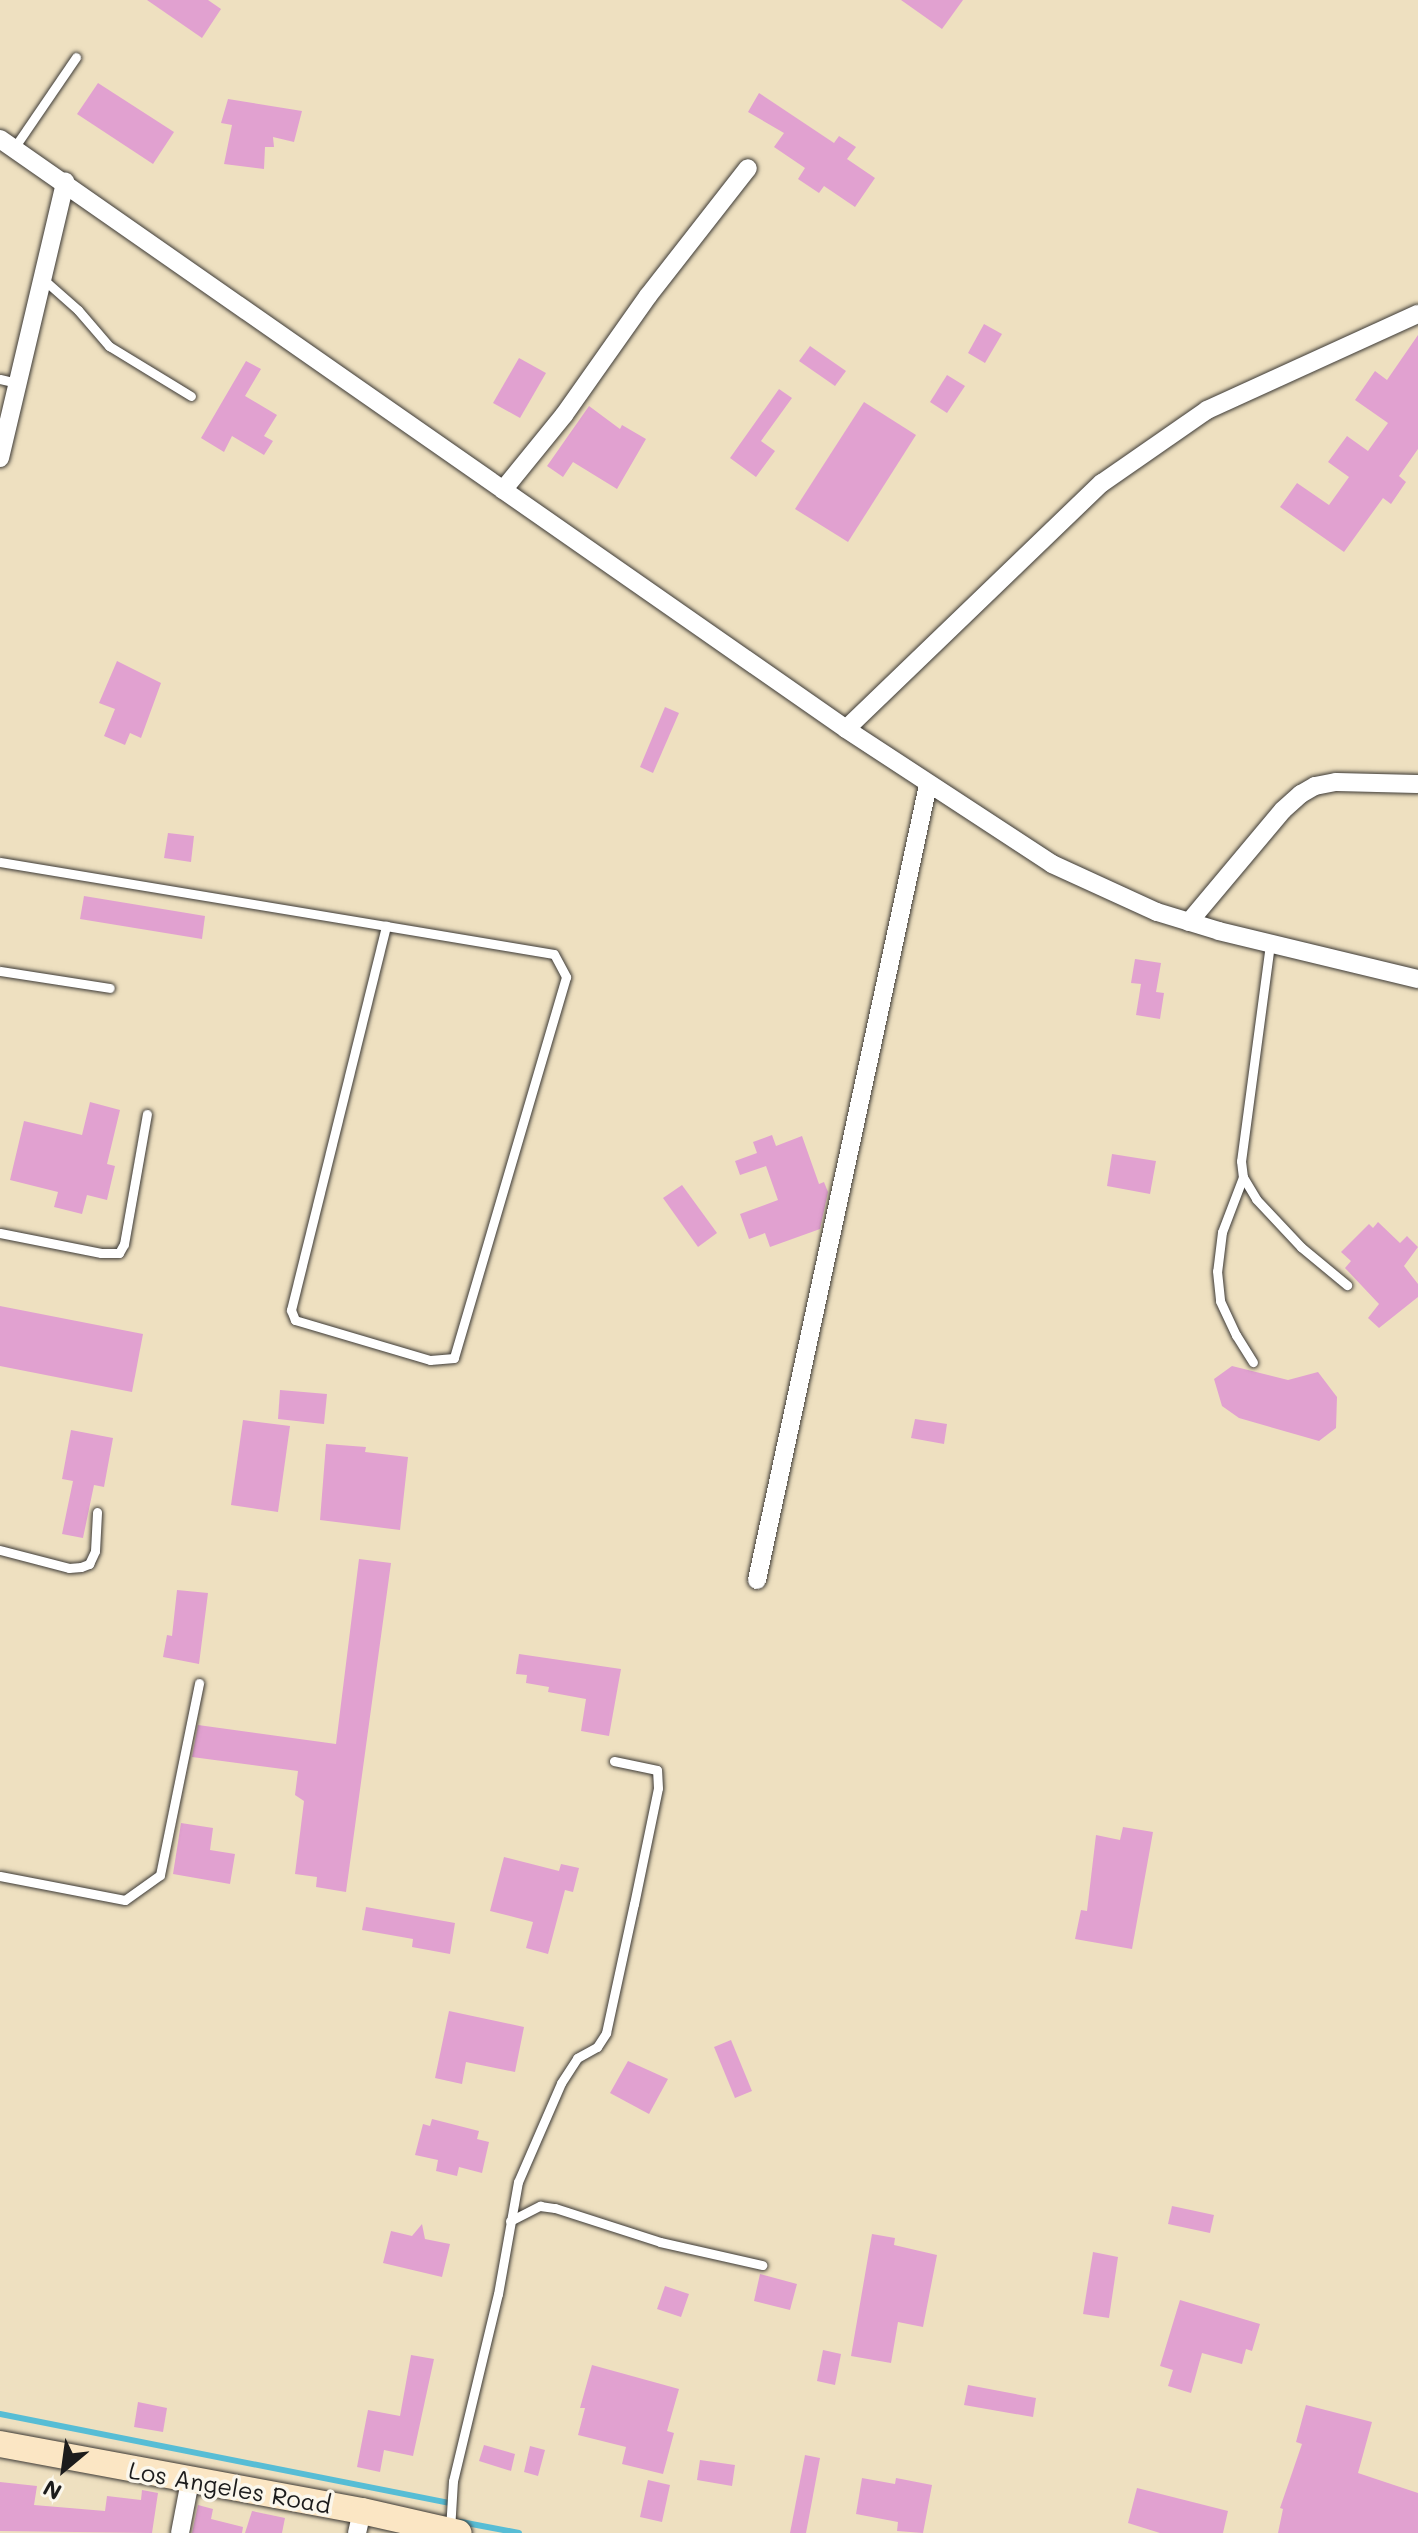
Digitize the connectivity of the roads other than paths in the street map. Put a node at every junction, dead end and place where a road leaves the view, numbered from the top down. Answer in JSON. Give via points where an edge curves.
{"nodes":[{"id":1,"x":76,"y":57,"type":"dead end"},
{"id":2,"x":7,"y":144,"type":"edge"},
{"id":3,"x":748,"y":168,"type":"dead end"},
{"id":4,"x":65,"y":182,"type":"junction"},
{"id":5,"x":43,"y":279,"type":"junction"},
{"id":6,"x":1418,"y":314,"type":"edge"},
{"id":7,"x":9,"y":381,"type":"edge"},
{"id":8,"x":191,"y":396,"type":"dead end"},
{"id":9,"x":5,"y":418,"type":"edge"},
{"id":10,"x":0,"y":458,"type":"edge"},
{"id":11,"x":503,"y":490,"type":"junction"},
{"id":12,"x":846,"y":729,"type":"junction"},
{"id":13,"x":1418,"y":784,"type":"edge"},
{"id":14,"x":928,"y":785,"type":"junction"},
{"id":15,"x":0,"y":862,"type":"edge"},
{"id":16,"x":1189,"y":922,"type":"junction"},
{"id":17,"x":386,"y":926,"type":"junction"},
{"id":18,"x":1270,"y":944,"type":"junction"},
{"id":19,"x":0,"y":971,"type":"edge"},
{"id":20,"x":1418,"y":979,"type":"edge"},
{"id":21,"x":110,"y":988,"type":"dead end"},
{"id":22,"x":147,"y":1114,"type":"dead end"},
{"id":23,"x":1243,"y":1177,"type":"junction"},
{"id":24,"x":0,"y":1233,"type":"edge"},
{"id":25,"x":1347,"y":1285,"type":"dead end"},
{"id":26,"x":1253,"y":1362,"type":"dead end"},
{"id":27,"x":97,"y":1512,"type":"dead end"},
{"id":28,"x":0,"y":1550,"type":"edge"},
{"id":29,"x":757,"y":1580,"type":"dead end"},
{"id":30,"x":199,"y":1683,"type":"dead end"},
{"id":31,"x":614,"y":1761,"type":"dead end"},
{"id":32,"x":0,"y":1876,"type":"edge"},
{"id":33,"x":510,"y":2221,"type":"junction"},
{"id":34,"x":762,"y":2265,"type":"dead end"},
{"id":35,"x":0,"y":2444,"type":"edge"},
{"id":36,"x":190,"y":2481,"type":"junction"},
{"id":37,"x":360,"y":2522,"type":"edge"},
{"id":38,"x":455,"y":2532,"type":"edge"},
{"id":39,"x":180,"y":2533,"type":"edge"}],
"edges":[{"from":1,"to":2,"type":"lane"},
{"from":2,"to":4,"type":"street"},
{"from":3,"to":11,"type":"street"},
{"from":4,"to":5,"type":"street"},
{"from":4,"to":11,"type":"street"},
{"from":5,"to":7,"type":"street"},
{"from":5,"to":8,"type":"lane","via":[[109,346]]},
{"from":6,"to":12,"type":"street","via":[[1207,410],[1102,483]]},
{"from":7,"to":9,"type":"street"},
{"from":9,"to":10,"type":"street"},
{"from":11,"to":12,"type":"street"},
{"from":12,"to":14,"type":"street"},
{"from":13,"to":16,"type":"street","via":[[1336,782],[1301,794]]},
{"from":14,"to":16,"type":"street","via":[[1052,864],[1103,890]]},
{"from":14,"to":29,"type":"street"},
{"from":15,"to":17,"type":"lane"},
{"from":16,"to":18,"type":"street"},
{"from":17,"to":17,"type":"lane","via":[[554,954],[566,977],[454,1358],[430,1360],[295,1320],[291,1310]]},
{"from":18,"to":20,"type":"street"},
{"from":18,"to":23,"type":"lane"},
{"from":19,"to":21,"type":"lane"},
{"from":22,"to":24,"type":"lane","via":[[119,1253]]},
{"from":23,"to":25,"type":"lane","via":[[1256,1199],[1301,1247]]},
{"from":23,"to":26,"type":"lane","via":[[1222,1232],[1217,1271],[1220,1301]]},
{"from":27,"to":28,"type":"lane","via":[[89,1564],[69,1568]]},
{"from":30,"to":32,"type":"lane","via":[[160,1875],[125,1900]]},
{"from":31,"to":33,"type":"lane","via":[[657,1770],[658,1788],[606,2033],[597,2047],[577,2058],[554,2097],[518,2182]]},
{"from":33,"to":34,"type":"lane","via":[[540,2206],[555,2208],[660,2242]]},
{"from":33,"to":38,"type":"lane","via":[[453,2481]]},
{"from":35,"to":36,"type":"main road","name":"Los Angeles Road"},
{"from":36,"to":37,"type":"main road","name":"Los Angeles Road"},
{"from":36,"to":39,"type":"street"},
{"from":37,"to":38,"type":"main road","name":"Los Angeles Road"}]}
